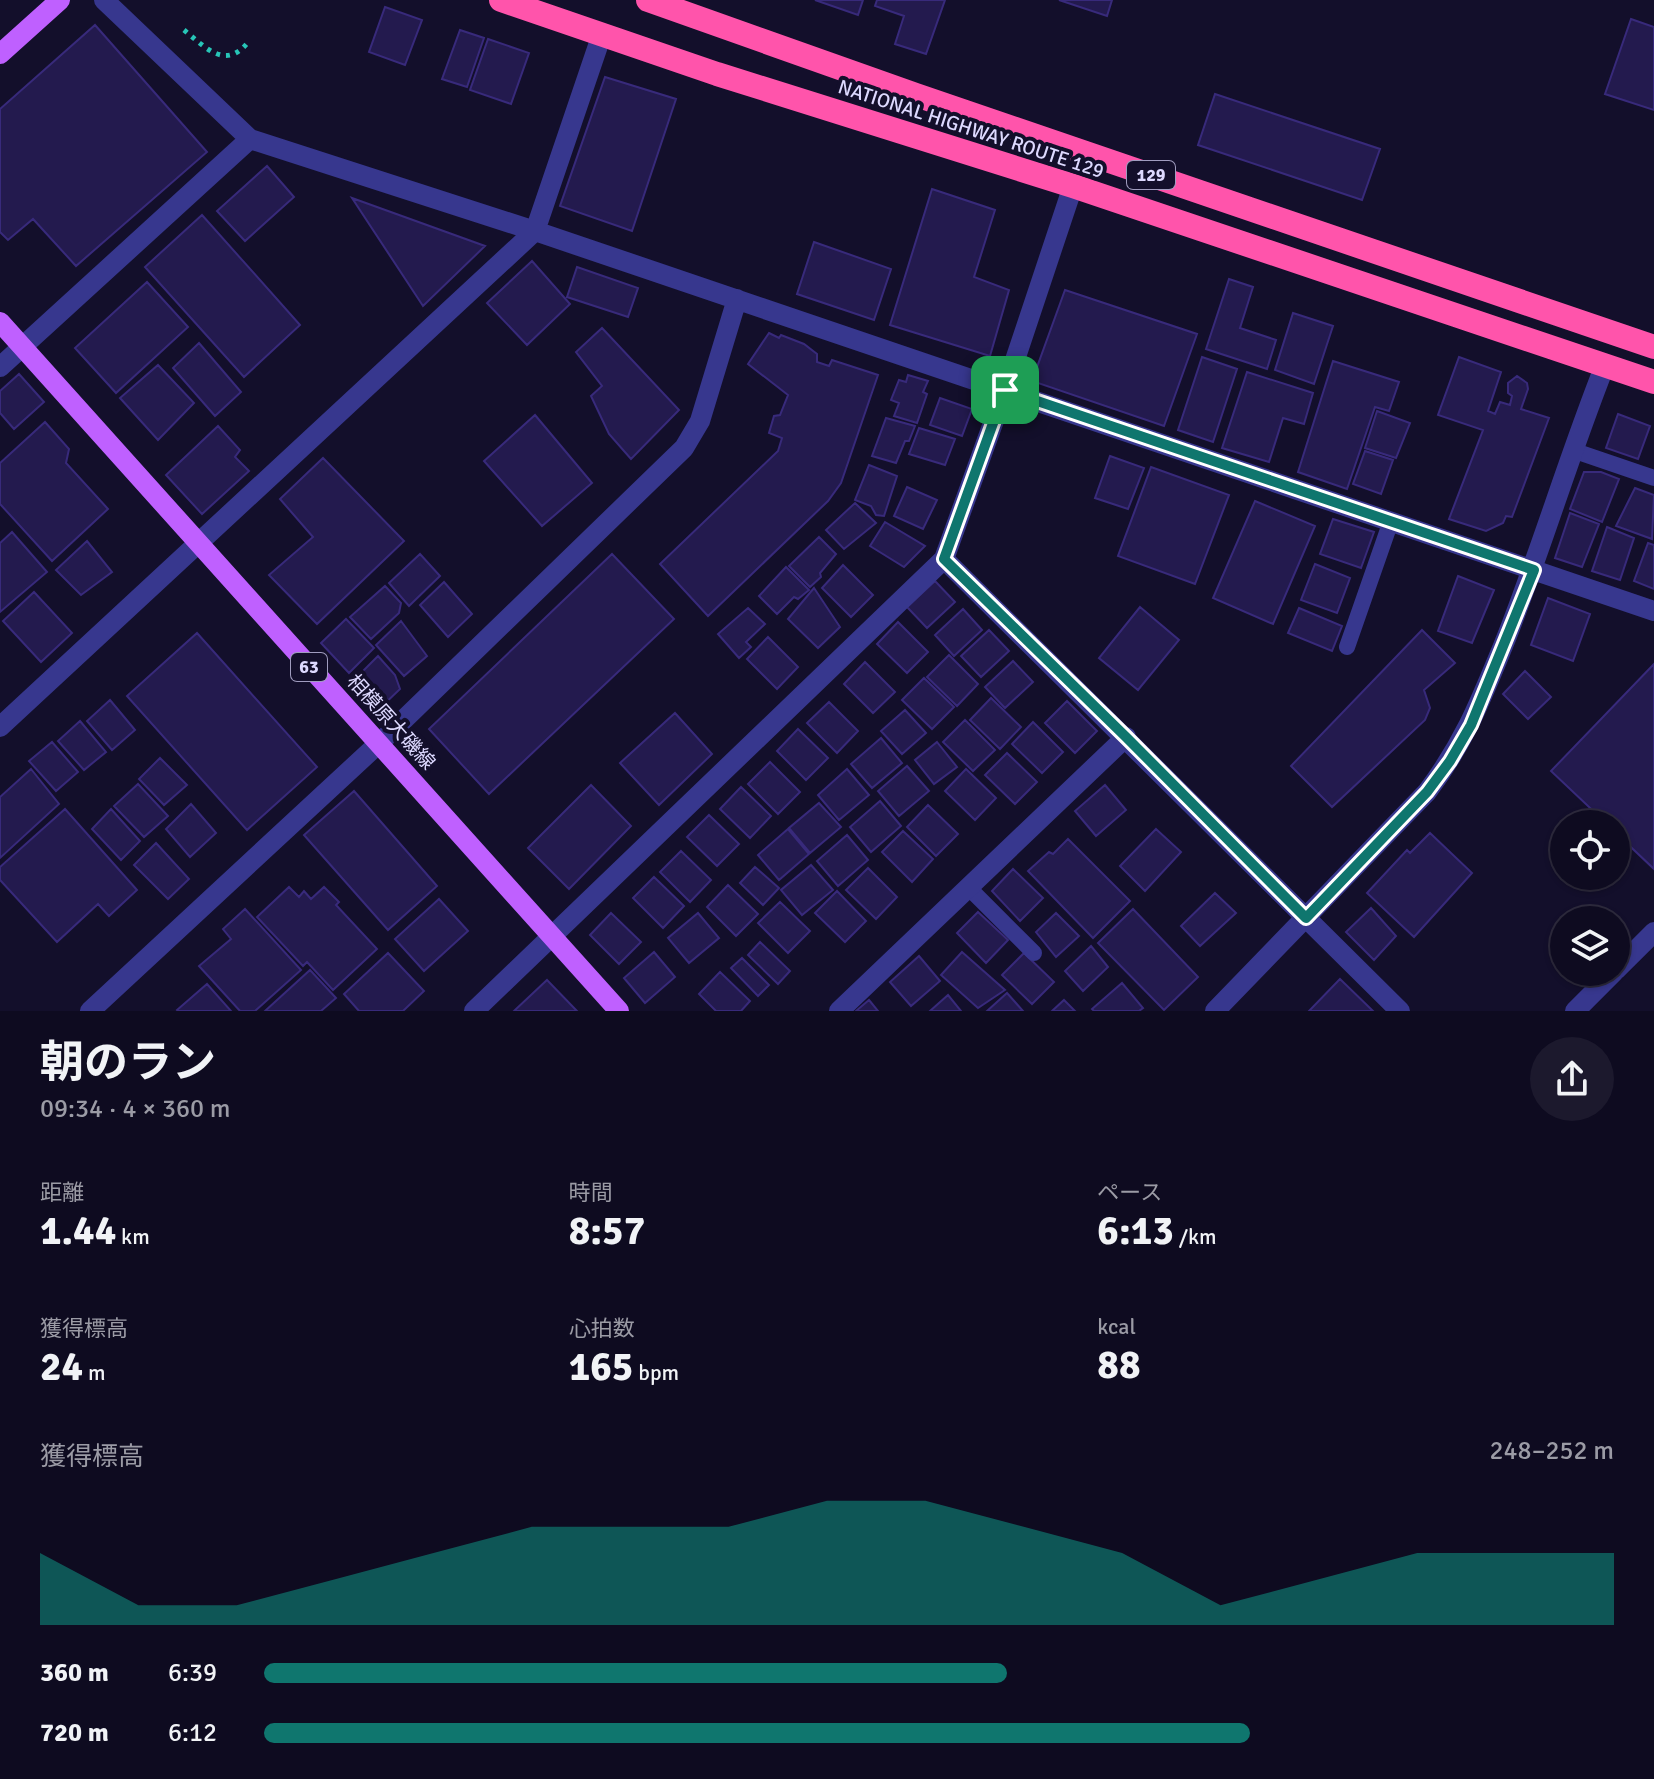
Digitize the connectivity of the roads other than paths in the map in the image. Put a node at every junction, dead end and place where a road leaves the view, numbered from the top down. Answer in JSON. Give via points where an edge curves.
{"nodes":[{"id":1,"x":60,"y":0,"type":"edge"},
{"id":2,"x":104,"y":0,"type":"edge"},
{"id":3,"x":501,"y":0,"type":"edge"},
{"id":4,"x":648,"y":0,"type":"edge"},
{"id":5,"x":602,"y":34,"type":"junction"},
{"id":6,"x":0,"y":54,"type":"edge"},
{"id":7,"x":250,"y":139,"type":"junction"},
{"id":8,"x":1073,"y":186,"type":"junction"},
{"id":9,"x":535,"y":231,"type":"junction"},
{"id":10,"x":737,"y":299,"type":"junction"},
{"id":11,"x":0,"y":322,"type":"edge"},
{"id":12,"x":23,"y":347,"type":"junction"},
{"id":13,"x":1654,"y":347,"type":"edge"},
{"id":14,"x":1605,"y":365,"type":"junction"},
{"id":15,"x":0,"y":367,"type":"edge"},
{"id":16,"x":1654,"y":382,"type":"edge"},
{"id":17,"x":1005,"y":390,"type":"junction"},
{"id":18,"x":1575,"y":451,"type":"junction"},
{"id":19,"x":1654,"y":478,"type":"edge"},
{"id":20,"x":1391,"y":521,"type":"junction"},
{"id":21,"x":198,"y":543,"type":"junction"},
{"id":22,"x":944,"y":559,"type":"junction"},
{"id":23,"x":1534,"y":570,"type":"junction"},
{"id":24,"x":1654,"y":611,"type":"edge"},
{"id":25,"x":1347,"y":647,"type":"dead end"},
{"id":26,"x":0,"y":727,"type":"edge"},
{"id":27,"x":1126,"y":737,"type":"junction"},
{"id":28,"x":378,"y":743,"type":"junction"},
{"id":29,"x":968,"y":887,"type":"junction"},
{"id":30,"x":1306,"y":918,"type":"junction"},
{"id":31,"x":1654,"y":932,"type":"edge"},
{"id":32,"x":552,"y":936,"type":"junction"},
{"id":33,"x":1034,"y":953,"type":"dead end"},
{"id":34,"x":1630,"y":956,"type":"edge"},
{"id":35,"x":1600,"y":986,"type":"edge"},
{"id":36,"x":90,"y":1011,"type":"edge"},
{"id":37,"x":474,"y":1011,"type":"edge"},
{"id":38,"x":619,"y":1011,"type":"edge"},
{"id":39,"x":839,"y":1011,"type":"edge"},
{"id":40,"x":1215,"y":1011,"type":"edge"},
{"id":41,"x":1400,"y":1011,"type":"edge"},
{"id":42,"x":1575,"y":1011,"type":"edge"}],
"edges":[{"from":1,"to":6,"type":"main road"},
{"from":2,"to":7,"type":"street"},
{"from":3,"to":5,"type":"highway","name":"NATIONAL HIGHWAY ROUTE 129","number":"129"},
{"from":4,"to":13,"type":"highway","name":"NATIONAL HIGHWAY ROUTE 129","number":"129"},
{"from":5,"to":8,"type":"highway","name":"NATIONAL HIGHWAY ROUTE 129","number":"129"},
{"from":5,"to":9,"type":"street"},
{"from":7,"to":9,"type":"street"},
{"from":7,"to":12,"type":"street"},
{"from":8,"to":14,"type":"highway","name":"NATIONAL HIGHWAY ROUTE 129","number":"129"},
{"from":8,"to":17,"type":"street"},
{"from":9,"to":10,"type":"street"},
{"from":9,"to":21,"type":"street"},
{"from":10,"to":17,"type":"street"},
{"from":10,"to":28,"type":"street","via":[[700,421],[684,448]]},
{"from":11,"to":12,"type":"main road","name":"相模原大磯線","number":"63"},
{"from":12,"to":15,"type":"street"},
{"from":12,"to":21,"type":"main road","name":"相模原大磯線","number":"63"},
{"from":14,"to":16,"type":"highway","name":"NATIONAL HIGHWAY ROUTE 129","number":"129"},
{"from":14,"to":18,"type":"street"},
{"from":17,"to":20,"type":"street"},
{"from":17,"to":22,"type":"street"},
{"from":18,"to":19,"type":"lane"},
{"from":18,"to":23,"type":"street"},
{"from":20,"to":23,"type":"street"},
{"from":20,"to":25,"type":"lane"},
{"from":21,"to":26,"type":"street"},
{"from":21,"to":28,"type":"main road","name":"相模原大磯線","number":"63"},
{"from":22,"to":27,"type":"street"},
{"from":22,"to":32,"type":"street"},
{"from":23,"to":24,"type":"street"},
{"from":23,"to":30,"type":"street","via":[[1471,725],[1450,761],[1427,792]]},
{"from":27,"to":29,"type":"street"},
{"from":27,"to":30,"type":"street"},
{"from":28,"to":32,"type":"main road","name":"相模原大磯線","number":"63"},
{"from":28,"to":36,"type":"street"},
{"from":29,"to":33,"type":"lane"},
{"from":29,"to":39,"type":"street"},
{"from":30,"to":40,"type":"street"},
{"from":30,"to":41,"type":"street"},
{"from":31,"to":34,"type":"street"},
{"from":32,"to":37,"type":"street"},
{"from":32,"to":38,"type":"main road","name":"相模原大磯線","number":"63"},
{"from":35,"to":42,"type":"street"}]}
